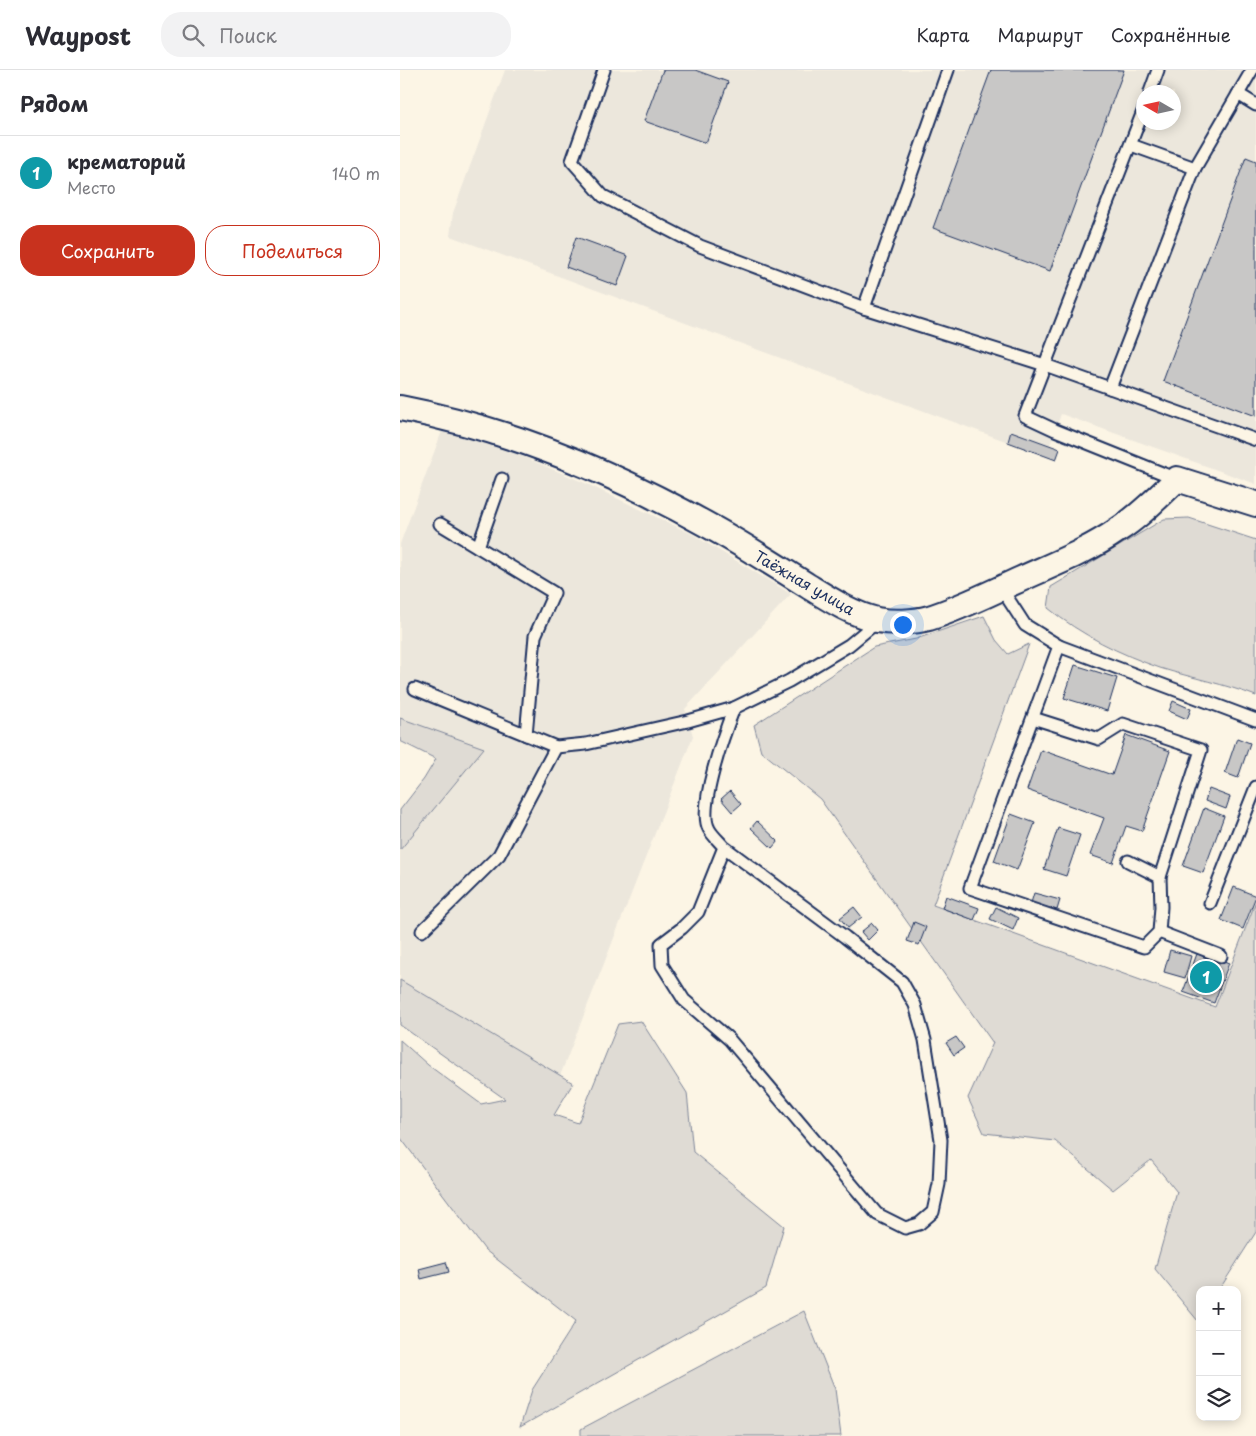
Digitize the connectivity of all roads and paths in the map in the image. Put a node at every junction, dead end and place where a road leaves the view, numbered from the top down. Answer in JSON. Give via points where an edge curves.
{"nodes":[{"id":1,"x":604,"y":70,"type":"edge"},
{"id":2,"x":948,"y":70,"type":"edge"},
{"id":3,"x":1158,"y":70,"type":"edge"},
{"id":4,"x":1252,"y":70,"type":"edge"},
{"id":5,"x":1153,"y":85,"type":"edge"},
{"id":6,"x":1238,"y":94,"type":"junction"},
{"id":7,"x":1256,"y":105,"type":"edge"},
{"id":8,"x":1136,"y":130,"type":"edge"},
{"id":9,"x":1130,"y":145,"type":"junction"},
{"id":10,"x":1195,"y":168,"type":"junction"},
{"id":11,"x":864,"y":308,"type":"junction"},
{"id":12,"x":1045,"y":365,"type":"junction"},
{"id":13,"x":1110,"y":388,"type":"junction"},
{"id":14,"x":400,"y":408,"type":"edge"},
{"id":15,"x":1256,"y":440,"type":"edge"},
{"id":16,"x":502,"y":479,"type":"dead end"},
{"id":17,"x":1177,"y":479,"type":"junction"},
{"id":18,"x":1256,"y":504,"type":"edge"},
{"id":19,"x":440,"y":524,"type":"dead end"},
{"id":20,"x":478,"y":547,"type":"junction"},
{"id":21,"x":1001,"y":588,"type":"junction"},
{"id":22,"x":879,"y":620,"type":"junction"},
{"id":23,"x":1059,"y":646,"type":"junction"},
{"id":24,"x":415,"y":689,"type":"dead end"},
{"id":25,"x":734,"y":708,"type":"junction"},
{"id":26,"x":1033,"y":718,"type":"junction"},
{"id":27,"x":1256,"y":720,"type":"edge"},
{"id":28,"x":526,"y":735,"type":"junction"},
{"id":29,"x":556,"y":747,"type":"junction"},
{"id":30,"x":1256,"y":787,"type":"edge"},
{"id":31,"x":724,"y":847,"type":"junction"},
{"id":32,"x":1128,"y":861,"type":"dead end"},
{"id":33,"x":1160,"y":877,"type":"junction"},
{"id":34,"x":1210,"y":904,"type":"dead end"},
{"id":35,"x":422,"y":931,"type":"dead end"},
{"id":36,"x":1159,"y":932,"type":"junction"},
{"id":37,"x":1221,"y":956,"type":"dead end"}],
"edges":[{"from":1,"to":11,"type":"lane","via":[[572,161],[603,196],[700,246]]},
{"from":2,"to":11,"type":"lane"},
{"from":3,"to":5,"type":"lane"},
{"from":4,"to":6,"type":"lane"},
{"from":6,"to":7,"type":"lane"},
{"from":6,"to":10,"type":"lane"},
{"from":8,"to":9,"type":"lane"},
{"from":9,"to":10,"type":"lane"},
{"from":9,"to":12,"type":"lane"},
{"from":10,"to":13,"type":"lane"},
{"from":11,"to":12,"type":"lane"},
{"from":12,"to":13,"type":"lane"},
{"from":12,"to":17,"type":"lane","via":[[1025,416]]},
{"from":13,"to":15,"type":"lane"},
{"from":14,"to":22,"type":"street","name":"Таёжная улица","via":[[489,429],[610,477],[713,528],[829,599]]},
{"from":16,"to":20,"type":"lane"},
{"from":17,"to":18,"type":"street"},
{"from":17,"to":21,"type":"street","name":"Таёжная улица","via":[[1118,531],[1086,550]]},
{"from":19,"to":20,"type":"lane"},
{"from":20,"to":28,"type":"lane","via":[[554,593],[535,636]]},
{"from":21,"to":22,"type":"street","name":"Таёжная улица","via":[[928,618]]},
{"from":21,"to":23,"type":"lane","via":[[1026,625]]},
{"from":22,"to":25,"type":"lane","via":[[840,650],[789,681]]},
{"from":23,"to":26,"type":"lane"},
{"from":23,"to":27,"type":"lane"},
{"from":24,"to":28,"type":"lane"},
{"from":25,"to":29,"type":"lane","via":[[586,744]]},
{"from":25,"to":31,"type":"lane","via":[[719,747],[706,809],[708,828]]},
{"from":26,"to":33,"type":"lane","via":[[1099,739],[1122,724],[1201,750]]},
{"from":26,"to":36,"type":"lane","via":[[970,888],[1144,947]]},
{"from":28,"to":29,"type":"lane"},
{"from":29,"to":35,"type":"lane","via":[[499,855]]},
{"from":30,"to":34,"type":"lane"},
{"from":31,"to":31,"type":"lane","via":[[902,982],[915,1005],[925,1040],[941,1140],[939,1184],[933,1212],[919,1224],[905,1228],[877,1214],[729,1039],[684,1000],[662,965],[660,944],[698,912]]},
{"from":32,"to":33,"type":"lane"},
{"from":33,"to":36,"type":"lane"},
{"from":36,"to":37,"type":"lane"}]}
